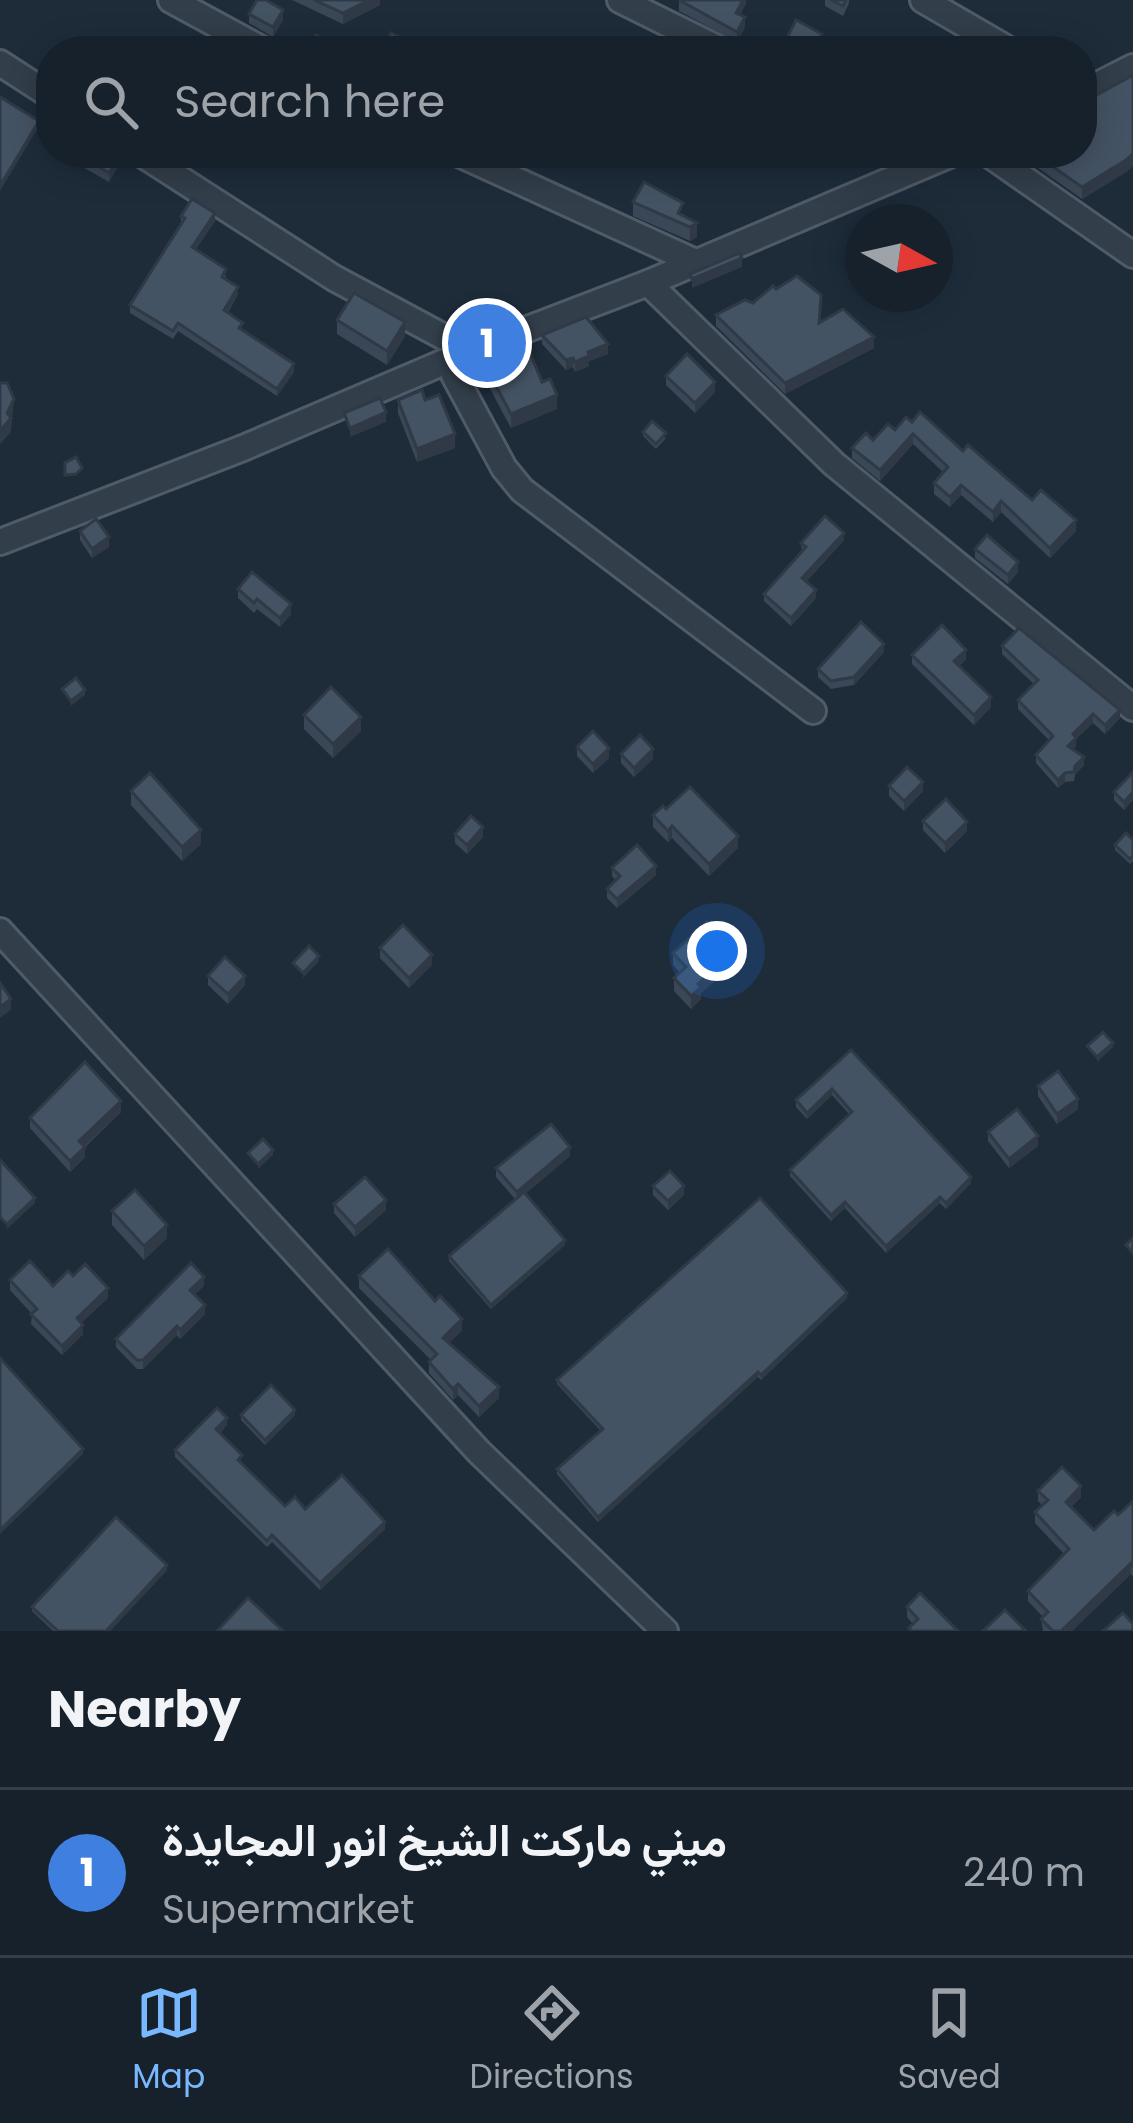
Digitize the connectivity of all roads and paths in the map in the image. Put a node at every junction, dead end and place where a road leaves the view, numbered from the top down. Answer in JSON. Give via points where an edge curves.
{"nodes":[{"id":1,"x":171,"y":0,"type":"edge"},
{"id":2,"x":620,"y":0,"type":"edge"},
{"id":3,"x":923,"y":0,"type":"edge"},
{"id":4,"x":237,"y":36,"type":"edge"},
{"id":5,"x":692,"y":36,"type":"edge"},
{"id":6,"x":985,"y":36,"type":"edge"},
{"id":7,"x":0,"y":63,"type":"edge"},
{"id":8,"x":1133,"y":67,"type":"edge"},
{"id":9,"x":1097,"y":85,"type":"edge"},
{"id":10,"x":36,"y":86,"type":"edge"},
{"id":11,"x":163,"y":168,"type":"edge"},
{"id":12,"x":490,"y":168,"type":"edge"},
{"id":13,"x":910,"y":168,"type":"edge"},
{"id":14,"x":1008,"y":168,"type":"edge"},
{"id":15,"x":1133,"y":255,"type":"edge"},
{"id":16,"x":693,"y":261,"type":"junction"},
{"id":17,"x":648,"y":283,"type":"junction"},
{"id":18,"x":470,"y":350,"type":"junction"},
{"id":19,"x":0,"y":542,"type":"edge"},
{"id":20,"x":1133,"y":708,"type":"edge"},
{"id":21,"x":813,"y":711,"type":"dead end"},
{"id":22,"x":0,"y":931,"type":"edge"},
{"id":23,"x":665,"y":1631,"type":"edge"}],
"edges":[{"from":1,"to":4,"type":"street"},
{"from":2,"to":5,"type":"street"},
{"from":3,"to":6,"type":"street"},
{"from":7,"to":10,"type":"street"},
{"from":8,"to":9,"type":"street"},
{"from":11,"to":18,"type":"street","via":[[334,278]]},
{"from":12,"to":16,"type":"street"},
{"from":13,"to":16,"type":"street"},
{"from":14,"to":15,"type":"street"},
{"from":16,"to":17,"type":"street"},
{"from":17,"to":18,"type":"street"},
{"from":17,"to":20,"type":"street","via":[[834,464]]},
{"from":18,"to":19,"type":"street"},
{"from":18,"to":21,"type":"street","via":[[454,375],[522,490]]},
{"from":22,"to":23,"type":"street","via":[[479,1452]]}]}
